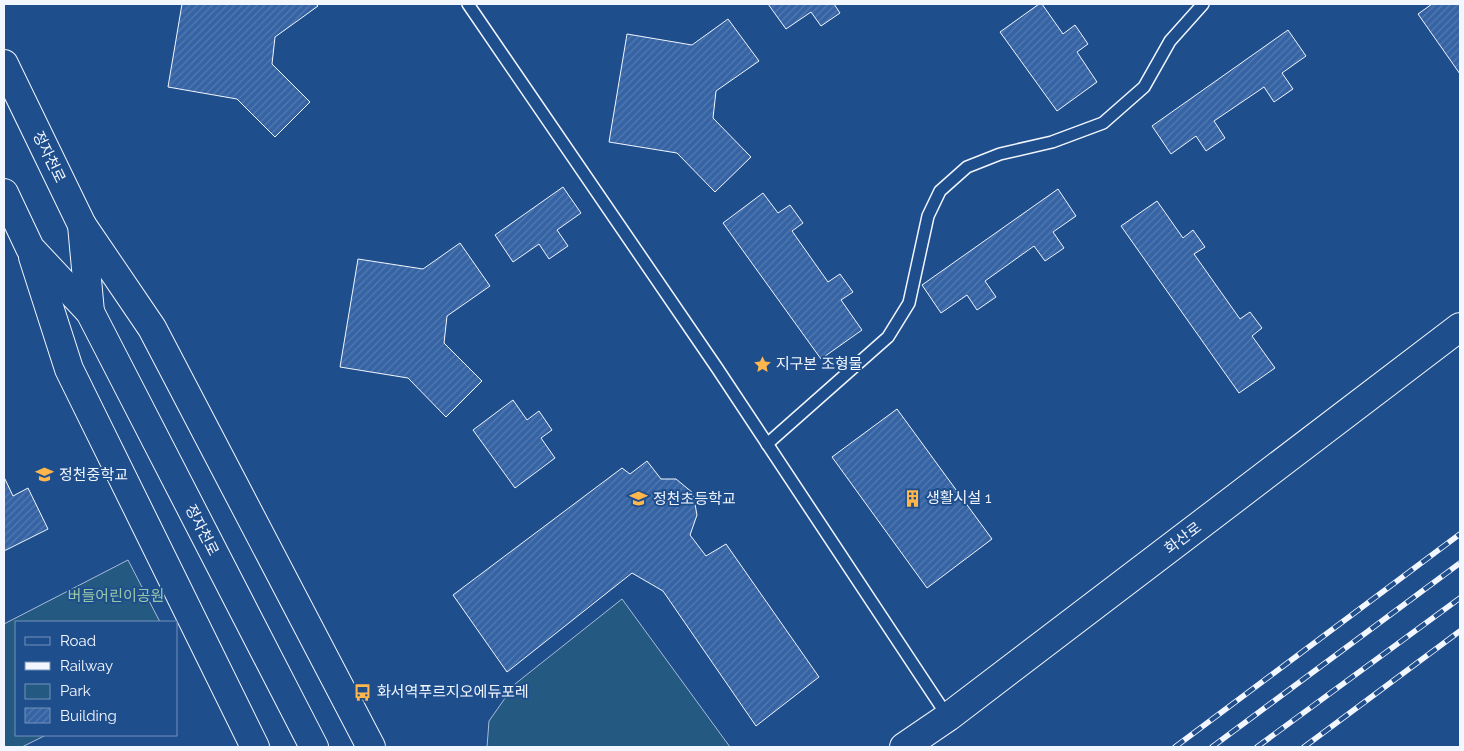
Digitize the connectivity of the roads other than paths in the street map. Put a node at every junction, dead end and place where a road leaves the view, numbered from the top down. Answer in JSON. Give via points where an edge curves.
{"nodes":[{"id":1,"x":468,"y":4,"type":"edge"},
{"id":2,"x":1203,"y":4,"type":"edge"},
{"id":3,"x":4,"y":64,"type":"edge"},
{"id":4,"x":4,"y":193,"type":"edge"},
{"id":5,"x":82,"y":225,"type":"junction"},
{"id":6,"x":30,"y":248,"type":"junction"},
{"id":7,"x":90,"y":312,"type":"junction"},
{"id":8,"x":1460,"y":327,"type":"edge"},
{"id":9,"x":767,"y":444,"type":"junction"},
{"id":10,"x":948,"y":717,"type":"junction"},
{"id":11,"x":255,"y":747,"type":"edge"},
{"id":12,"x":314,"y":747,"type":"edge"},
{"id":13,"x":371,"y":747,"type":"edge"},
{"id":14,"x":904,"y":747,"type":"edge"}],
"edges":[{"from":1,"to":9,"type":"lane"},
{"from":2,"to":9,"type":"lane","via":[[1170,41],[1144,87],[1103,123],[1052,142],[1000,154],[967,168],[940,191],[928,216],[909,303],[888,337]]},
{"from":3,"to":5,"type":"street","name":"정자천로"},
{"from":4,"to":6,"type":"street","name":"정자천로"},
{"from":5,"to":7,"type":"street","name":"정자천로"},
{"from":5,"to":13,"type":"street","via":[[152,328]]},
{"from":6,"to":7,"type":"street","name":"정자천로"},
{"from":6,"to":11,"type":"street","via":[[68,369]]},
{"from":7,"to":12,"type":"street","name":"정자천로"},
{"from":8,"to":10,"type":"street","name":"화산로"},
{"from":9,"to":10,"type":"lane"},
{"from":10,"to":14,"type":"street","name":"화산로"}]}
